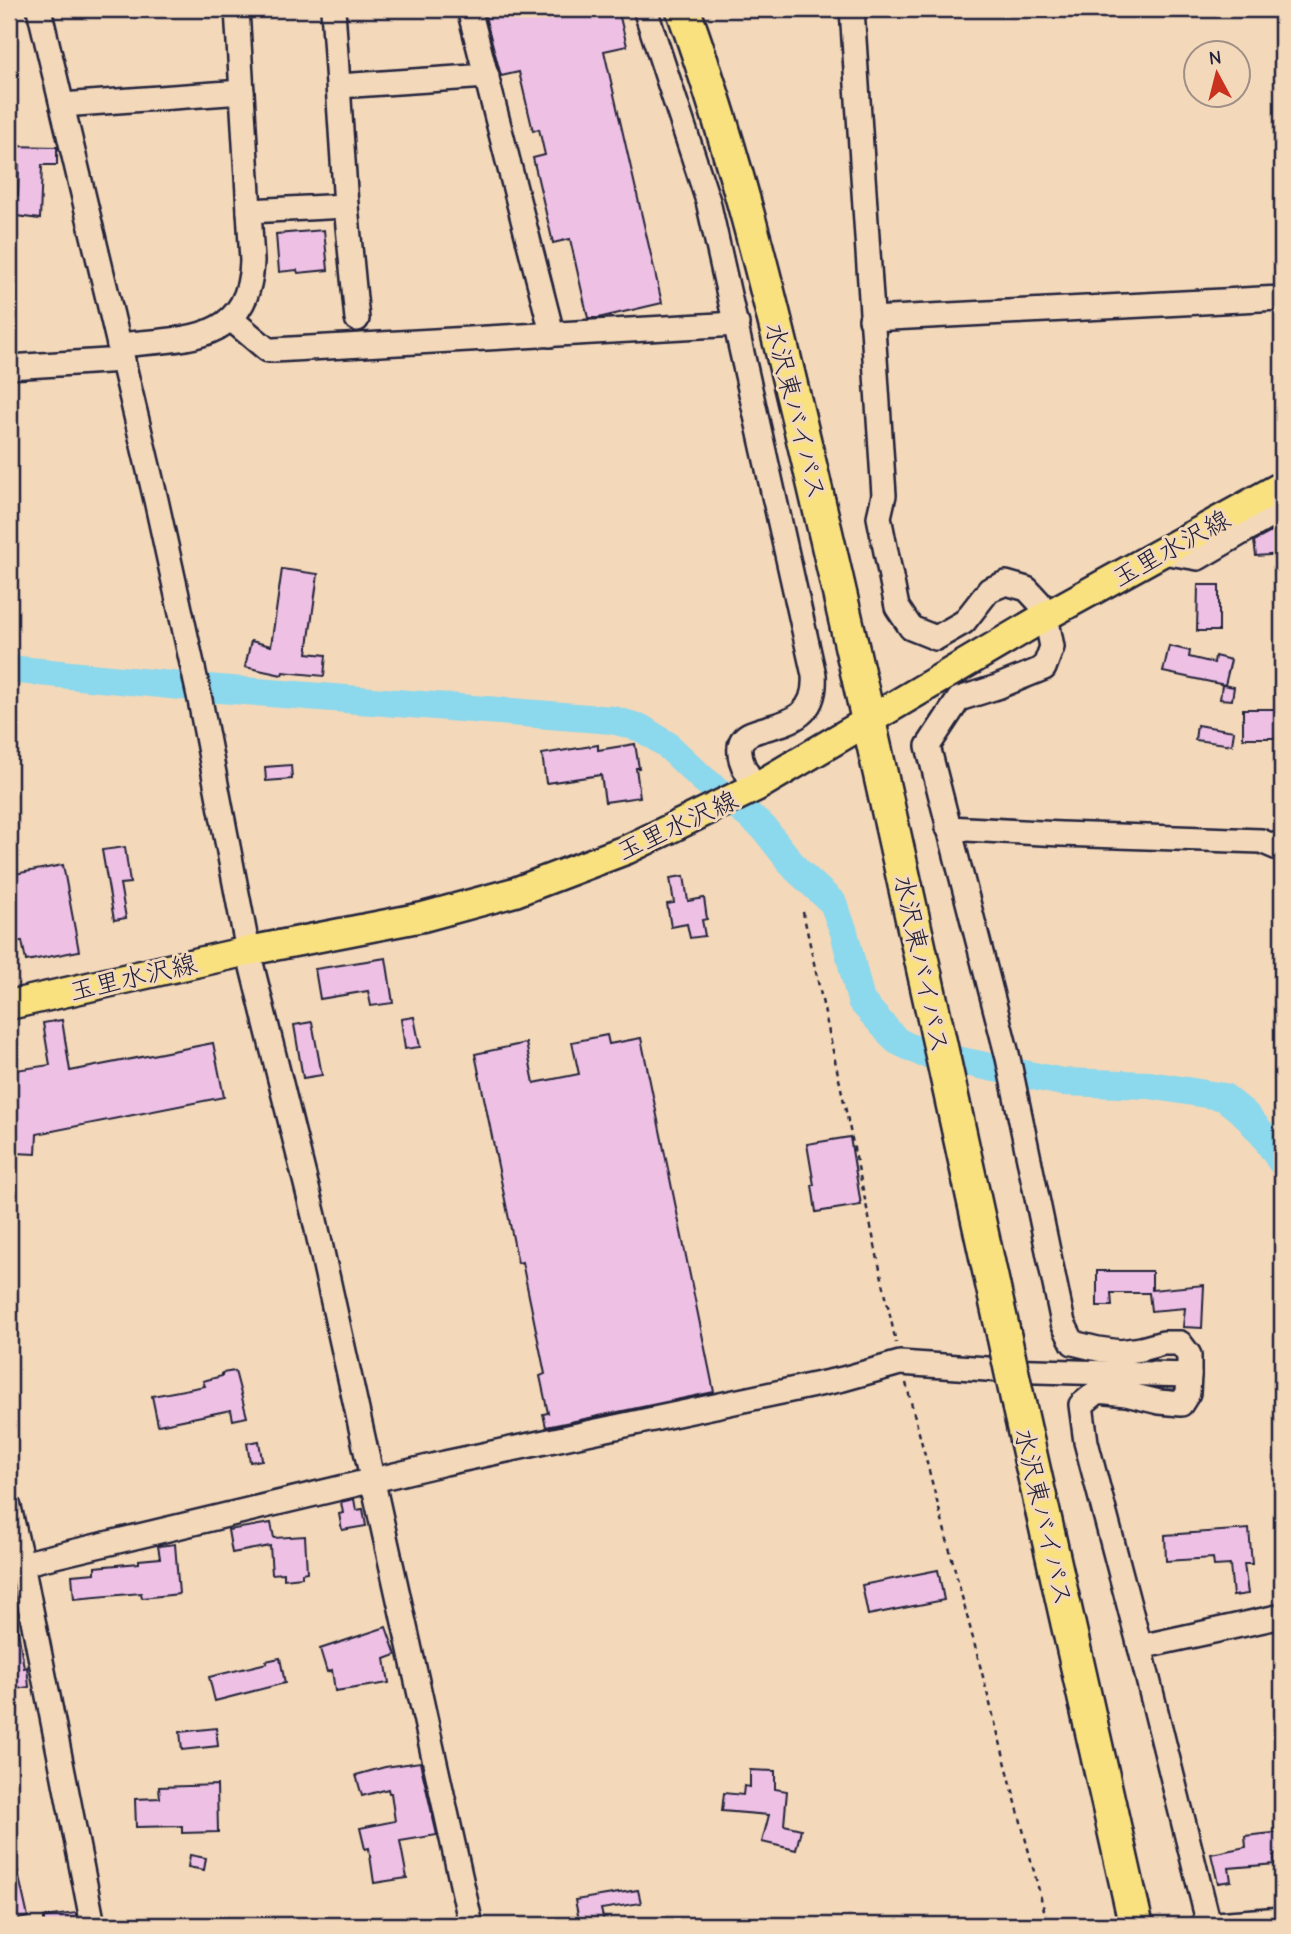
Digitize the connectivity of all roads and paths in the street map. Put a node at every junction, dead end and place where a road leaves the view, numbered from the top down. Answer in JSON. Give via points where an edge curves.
{"nodes":[{"id":1,"x":39,"y":9,"type":"edge"},
{"id":2,"x":237,"y":9,"type":"edge"},
{"id":3,"x":334,"y":9,"type":"edge"},
{"id":4,"x":469,"y":9,"type":"edge"},
{"id":5,"x":645,"y":9,"type":"edge"},
{"id":6,"x":683,"y":9,"type":"edge"},
{"id":7,"x":852,"y":9,"type":"edge"},
{"id":8,"x":487,"y":76,"type":"junction"},
{"id":9,"x":339,"y":86,"type":"junction"},
{"id":10,"x":242,"y":92,"type":"junction"},
{"id":11,"x":62,"y":105,"type":"junction"},
{"id":12,"x":346,"y":206,"type":"junction"},
{"id":13,"x":249,"y":211,"type":"junction"},
{"id":14,"x":1282,"y":298,"type":"edge"},
{"id":15,"x":231,"y":319,"type":"junction"},
{"id":16,"x":871,"y":319,"type":"junction"},
{"id":17,"x":357,"y":320,"type":"dead end"},
{"id":18,"x":737,"y":324,"type":"junction"},
{"id":19,"x":550,"y":335,"type":"junction"},
{"id":20,"x":121,"y":353,"type":"junction"},
{"id":21,"x":9,"y":367,"type":"edge"},
{"id":22,"x":1282,"y":486,"type":"edge"},
{"id":23,"x":1282,"y":509,"type":"edge"},
{"id":24,"x":1164,"y":552,"type":"junction"},
{"id":25,"x":1046,"y":616,"type":"junction"},
{"id":26,"x":869,"y":720,"type":"junction"},
{"id":27,"x":756,"y":788,"type":"junction"},
{"id":28,"x":948,"y":828,"type":"junction"},
{"id":29,"x":1282,"y":850,"type":"edge"},
{"id":30,"x":803,"y":912,"type":"dead end"},
{"id":31,"x":248,"y":951,"type":"junction"},
{"id":32,"x":9,"y":1005,"type":"edge"},
{"id":33,"x":900,"y":1363,"type":"junction"},
{"id":34,"x":1189,"y":1375,"type":"junction"},
{"id":35,"x":374,"y":1481,"type":"junction"},
{"id":36,"x":9,"y":1507,"type":"edge"},
{"id":37,"x":15,"y":1565,"type":"edge"},
{"id":38,"x":1282,"y":1616,"type":"edge"},
{"id":39,"x":1140,"y":1647,"type":"junction"},
{"id":40,"x":1282,"y":1919,"type":"edge"},
{"id":41,"x":1136,"y":1921,"type":"edge"},
{"id":42,"x":93,"y":1925,"type":"edge"},
{"id":43,"x":471,"y":1925,"type":"edge"},
{"id":44,"x":1048,"y":1925,"type":"edge"},
{"id":45,"x":1207,"y":1925,"type":"edge"}],
"edges":[{"from":1,"to":11,"type":"street"},
{"from":2,"to":10,"type":"street"},
{"from":3,"to":9,"type":"street"},
{"from":4,"to":8,"type":"street"},
{"from":5,"to":18,"type":"street","via":[[708,201]]},
{"from":6,"to":26,"type":"highway","name":"水沢東バイパス","via":[[750,226]]},
{"from":7,"to":16,"type":"street"},
{"from":8,"to":9,"type":"street"},
{"from":8,"to":19,"type":"street"},
{"from":9,"to":12,"type":"street"},
{"from":10,"to":11,"type":"street"},
{"from":10,"to":13,"type":"street"},
{"from":11,"to":20,"type":"street"},
{"from":12,"to":13,"type":"street"},
{"from":12,"to":17,"type":"street"},
{"from":13,"to":15,"type":"street","via":[[252,278]]},
{"from":14,"to":16,"type":"street"},
{"from":15,"to":19,"type":"street","via":[[268,350]]},
{"from":15,"to":20,"type":"street","via":[[208,334]]},
{"from":16,"to":25,"type":"street","via":[[884,495],[878,517],[897,607],[911,628],[936,638],[964,622],[989,590],[1006,583],[1027,589]]},
{"from":18,"to":19,"type":"street"},
{"from":18,"to":27,"type":"street","via":[[814,675],[814,695],[806,710],[741,742],[741,759]]},
{"from":20,"to":21,"type":"street"},
{"from":20,"to":31,"type":"street","via":[[198,689]]},
{"from":22,"to":24,"type":"main road","name":"玉里水沢線"},
{"from":23,"to":24,"type":"street","via":[[1198,558]]},
{"from":24,"to":25,"type":"main road","name":"玉里水沢線"},
{"from":25,"to":26,"type":"main road","name":"玉里水沢線"},
{"from":25,"to":28,"type":"street","via":[[1052,647],[1044,668],[959,699],[928,746]]},
{"from":26,"to":27,"type":"main road","name":"玉里水沢線"},
{"from":26,"to":41,"type":"highway","name":"水沢東バイパス","bridge":true},
{"from":27,"to":31,"type":"main road","name":"玉里水沢線","via":[[628,849],[515,892],[423,917]]},
{"from":28,"to":29,"type":"street","via":[[1261,841]]},
{"from":28,"to":34,"type":"street","via":[[1008,1058],[1063,1322],[1073,1343],[1120,1352],[1180,1343],[1189,1355]]},
{"from":30,"to":33,"type":"path"},
{"from":31,"to":32,"type":"main road","name":"玉里水沢線"},
{"from":31,"to":35,"type":"street"},
{"from":33,"to":34,"type":"street"},
{"from":33,"to":35,"type":"street"},
{"from":33,"to":44,"type":"path"},
{"from":34,"to":39,"type":"street","via":[[1188,1393],[1181,1404],[1098,1391],[1081,1405],[1086,1442]]},
{"from":35,"to":37,"type":"street"},
{"from":35,"to":43,"type":"street"},
{"from":36,"to":37,"type":"street"},
{"from":37,"to":42,"type":"street"},
{"from":38,"to":39,"type":"street"},
{"from":39,"to":45,"type":"street"},
{"from":40,"to":45,"type":"street"}]}
